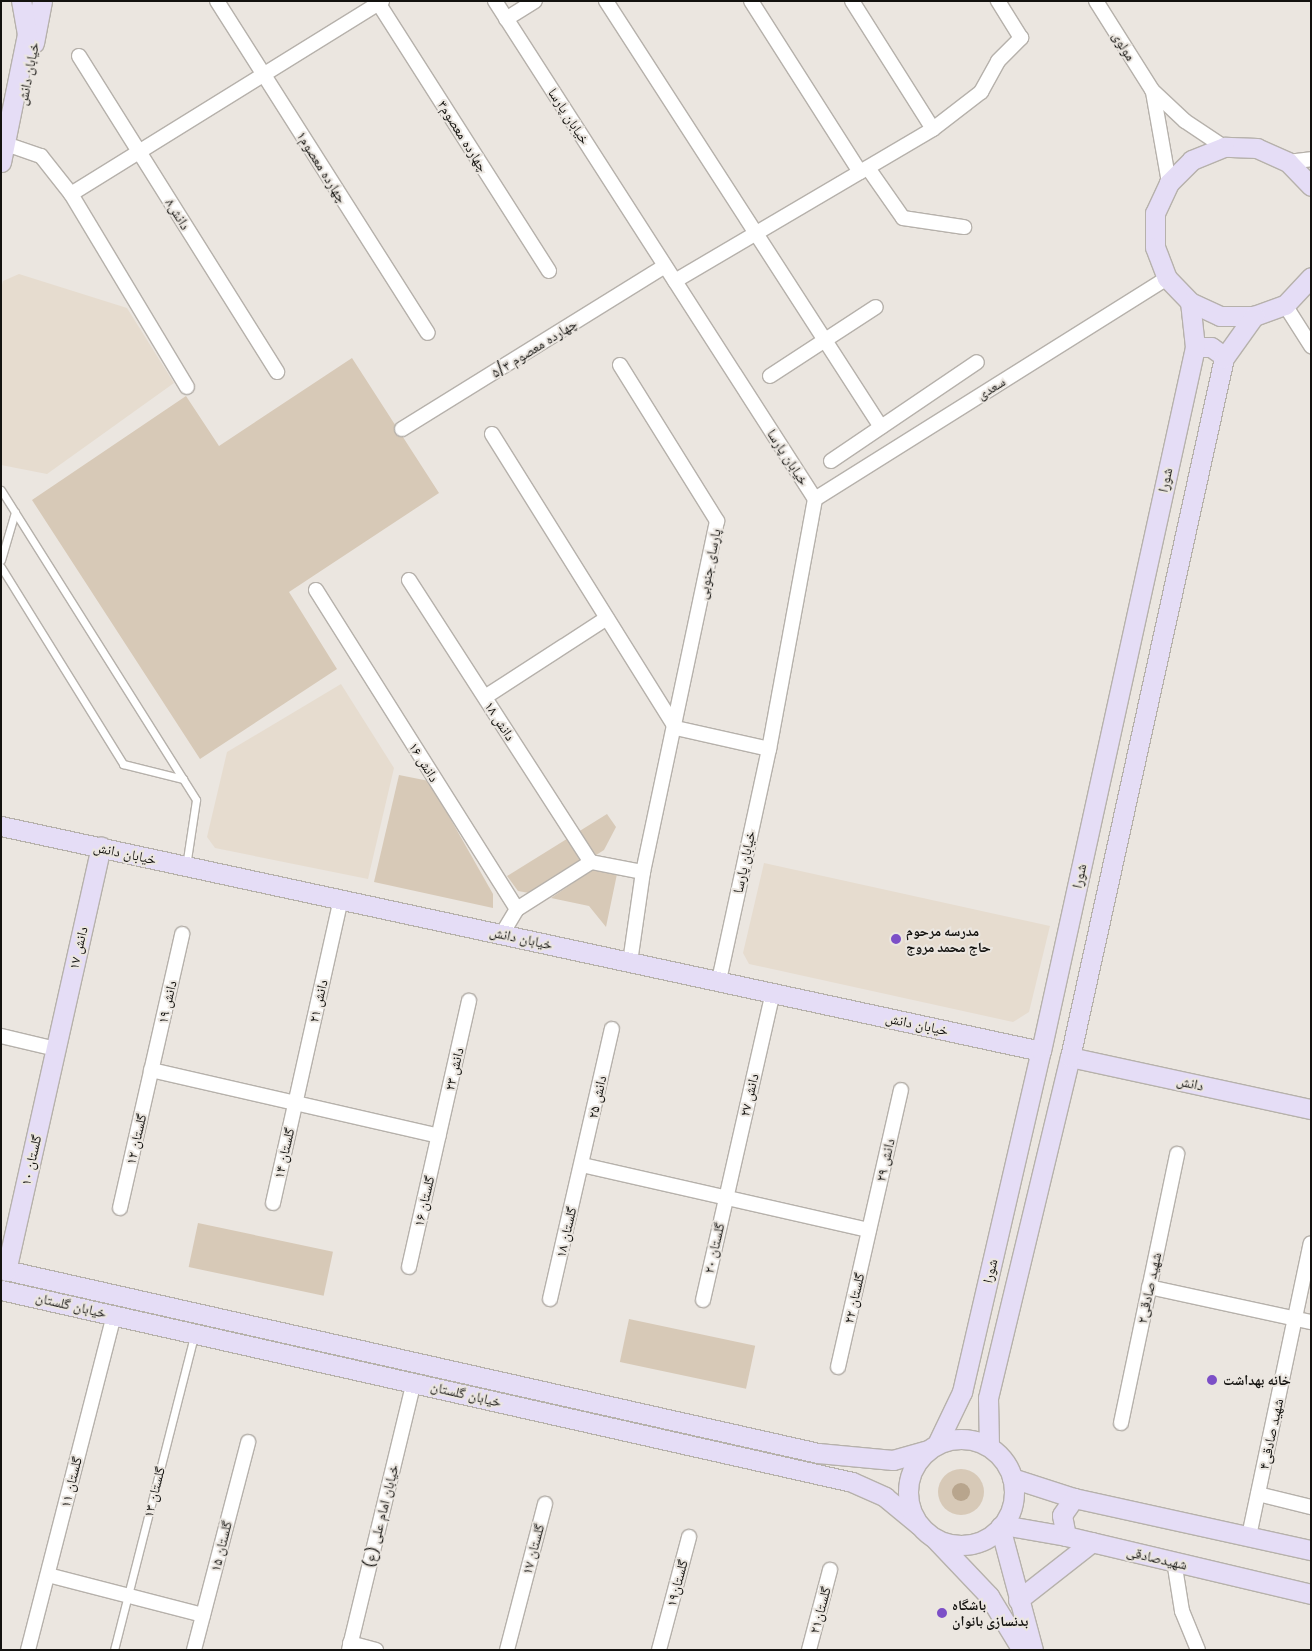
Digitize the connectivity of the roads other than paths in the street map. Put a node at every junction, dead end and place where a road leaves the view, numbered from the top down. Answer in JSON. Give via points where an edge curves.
{"nodes":[{"id":1,"x":21,"y":1,"type":"edge"},
{"id":2,"x":42,"y":1,"type":"edge"},
{"id":3,"x":217,"y":1,"type":"edge"},
{"id":4,"x":495,"y":1,"type":"edge"},
{"id":5,"x":535,"y":1,"type":"edge"},
{"id":6,"x":606,"y":1,"type":"edge"},
{"id":7,"x":751,"y":1,"type":"edge"},
{"id":8,"x":852,"y":1,"type":"edge"},
{"id":9,"x":998,"y":1,"type":"edge"},
{"id":10,"x":1096,"y":1,"type":"edge"},
{"id":11,"x":379,"y":2,"type":"edge"},
{"id":12,"x":506,"y":19,"type":"junction"},
{"id":13,"x":79,"y":56,"type":"dead end"},
{"id":14,"x":264,"y":74,"type":"junction"},
{"id":15,"x":1153,"y":91,"type":"junction"},
{"id":16,"x":933,"y":129,"type":"junction"},
{"id":17,"x":6,"y":144,"type":"junction"},
{"id":18,"x":1224,"y":147,"type":"junction"},
{"id":19,"x":139,"y":151,"type":"junction"},
{"id":20,"x":1311,"y":159,"type":"edge"},
{"id":21,"x":1,"y":162,"type":"edge"},
{"id":22,"x":1288,"y":162,"type":"junction"},
{"id":23,"x":864,"y":170,"type":"junction"},
{"id":24,"x":1169,"y":183,"type":"junction"},
{"id":25,"x":1311,"y":186,"type":"edge"},
{"id":26,"x":71,"y":194,"type":"junction"},
{"id":27,"x":964,"y":227,"type":"dead end"},
{"id":28,"x":755,"y":234,"type":"junction"},
{"id":29,"x":665,"y":266,"type":"junction"},
{"id":30,"x":549,"y":271,"type":"dead end"},
{"id":31,"x":1311,"y":277,"type":"edge"},
{"id":32,"x":1167,"y":278,"type":"junction"},
{"id":33,"x":675,"y":281,"type":"junction"},
{"id":34,"x":1190,"y":302,"type":"junction"},
{"id":35,"x":1285,"y":305,"type":"junction"},
{"id":36,"x":876,"y":307,"type":"dead end"},
{"id":37,"x":1254,"y":316,"type":"junction"},
{"id":38,"x":428,"y":333,"type":"dead end"},
{"id":39,"x":825,"y":342,"type":"junction"},
{"id":40,"x":1311,"y":346,"type":"edge"},
{"id":41,"x":1194,"y":347,"type":"junction"},
{"id":42,"x":1224,"y":356,"type":"junction"},
{"id":43,"x":977,"y":362,"type":"dead end"},
{"id":44,"x":620,"y":365,"type":"dead end"},
{"id":45,"x":277,"y":372,"type":"dead end"},
{"id":46,"x":770,"y":376,"type":"dead end"},
{"id":47,"x":187,"y":387,"type":"dead end"},
{"id":48,"x":880,"y":427,"type":"junction"},
{"id":49,"x":402,"y":429,"type":"dead end"},
{"id":50,"x":492,"y":434,"type":"dead end"},
{"id":51,"x":831,"y":461,"type":"dead end"},
{"id":52,"x":1,"y":490,"type":"edge"},
{"id":53,"x":815,"y":499,"type":"junction"},
{"id":54,"x":16,"y":512,"type":"junction"},
{"id":55,"x":1,"y":560,"type":"edge"},
{"id":56,"x":1,"y":567,"type":"edge"},
{"id":57,"x":409,"y":580,"type":"dead end"},
{"id":58,"x":316,"y":590,"type":"dead end"},
{"id":59,"x":607,"y":618,"type":"junction"},
{"id":60,"x":485,"y":697,"type":"junction"},
{"id":61,"x":676,"y":728,"type":"junction"},
{"id":62,"x":769,"y":749,"type":"junction"},
{"id":63,"x":183,"y":779,"type":"junction"},
{"id":64,"x":1,"y":826,"type":"edge"},
{"id":65,"x":101,"y":847,"type":"junction"},
{"id":66,"x":591,"y":862,"type":"junction"},
{"id":67,"x":186,"y":866,"type":"junction"},
{"id":68,"x":643,"y":872,"type":"junction"},
{"id":69,"x":341,"y":900,"type":"junction"},
{"id":70,"x":517,"y":909,"type":"junction"},
{"id":71,"x":182,"y":934,"type":"dead end"},
{"id":72,"x":502,"y":934,"type":"junction"},
{"id":73,"x":630,"y":962,"type":"junction"},
{"id":74,"x":719,"y":981,"type":"junction"},
{"id":75,"x":772,"y":993,"type":"junction"},
{"id":76,"x":469,"y":1001,"type":"dead end"},
{"id":77,"x":612,"y":1029,"type":"dead end"},
{"id":78,"x":1,"y":1036,"type":"edge"},
{"id":79,"x":56,"y":1049,"type":"junction"},
{"id":80,"x":1041,"y":1051,"type":"junction"},
{"id":81,"x":1070,"y":1057,"type":"junction"},
{"id":82,"x":151,"y":1070,"type":"junction"},
{"id":83,"x":901,"y":1090,"type":"dead end"},
{"id":84,"x":295,"y":1103,"type":"junction"},
{"id":85,"x":1311,"y":1109,"type":"edge"},
{"id":86,"x":439,"y":1136,"type":"junction"},
{"id":87,"x":1177,"y":1154,"type":"dead end"},
{"id":88,"x":582,"y":1165,"type":"junction"},
{"id":89,"x":726,"y":1197,"type":"junction"},
{"id":90,"x":272,"y":1203,"type":"dead end"},
{"id":91,"x":120,"y":1208,"type":"dead end"},
{"id":92,"x":20,"y":1210,"type":"junction"},
{"id":93,"x":1,"y":1227,"type":"edge"},
{"id":94,"x":869,"y":1230,"type":"junction"},
{"id":95,"x":1311,"y":1243,"type":"edge"},
{"id":96,"x":409,"y":1267,"type":"dead end"},
{"id":97,"x":4,"y":1270,"type":"edge"},
{"id":98,"x":1149,"y":1287,"type":"junction"},
{"id":99,"x":1,"y":1290,"type":"edge"},
{"id":100,"x":550,"y":1299,"type":"dead end"},
{"id":101,"x":703,"y":1300,"type":"dead end"},
{"id":102,"x":114,"y":1315,"type":"junction"},
{"id":103,"x":1295,"y":1318,"type":"junction"},
{"id":104,"x":1311,"y":1322,"type":"edge"},
{"id":105,"x":195,"y":1333,"type":"junction"},
{"id":106,"x":838,"y":1367,"type":"dead end"},
{"id":107,"x":414,"y":1382,"type":"junction"},
{"id":108,"x":1121,"y":1423,"type":"dead end"},
{"id":109,"x":248,"y":1442,"type":"dead end"},
{"id":110,"x":989,"y":1446,"type":"junction"},
{"id":111,"x":932,"y":1447,"type":"junction"},
{"id":112,"x":1012,"y":1478,"type":"junction"},
{"id":113,"x":1258,"y":1494,"type":"junction"},
{"id":114,"x":1074,"y":1498,"type":"junction"},
{"id":115,"x":545,"y":1504,"type":"dead end"},
{"id":116,"x":1311,"y":1507,"type":"edge"},
{"id":117,"x":919,"y":1525,"type":"junction"},
{"id":118,"x":1002,"y":1526,"type":"junction"},
{"id":119,"x":1066,"y":1536,"type":"junction"},
{"id":120,"x":1249,"y":1536,"type":"junction"},
{"id":121,"x":688,"y":1537,"type":"dead end"},
{"id":122,"x":935,"y":1538,"type":"junction"},
{"id":123,"x":1092,"y":1542,"type":"junction"},
{"id":124,"x":1311,"y":1550,"type":"edge"},
{"id":125,"x":1174,"y":1562,"type":"junction"},
{"id":126,"x":830,"y":1570,"type":"dead end"},
{"id":127,"x":48,"y":1574,"type":"junction"},
{"id":128,"x":1311,"y":1594,"type":"edge"},
{"id":129,"x":128,"y":1595,"type":"junction"},
{"id":130,"x":1018,"y":1600,"type":"junction"},
{"id":131,"x":203,"y":1615,"type":"junction"},
{"id":132,"x":349,"y":1646,"type":"edge"},
{"id":133,"x":28,"y":1650,"type":"edge"},
{"id":134,"x":114,"y":1650,"type":"edge"},
{"id":135,"x":194,"y":1650,"type":"edge"},
{"id":136,"x":376,"y":1650,"type":"edge"},
{"id":137,"x":507,"y":1650,"type":"edge"},
{"id":138,"x":659,"y":1650,"type":"edge"},
{"id":139,"x":809,"y":1650,"type":"edge"},
{"id":140,"x":1022,"y":1650,"type":"edge"},
{"id":141,"x":1033,"y":1650,"type":"edge"},
{"id":142,"x":1198,"y":1650,"type":"edge"}],
"edges":[{"from":1,"to":17,"type":"street","name":"خیابان دانش","via":[[27,34]]},
{"from":2,"to":17,"type":"street","name":"خیابان دانش","via":[[17,128]]},
{"from":3,"to":14,"type":"street","name":"چهارده معصوم۱"},
{"from":4,"to":12,"type":"street","name":"خیابان پارسا"},
{"from":5,"to":12,"type":"street"},
{"from":6,"to":28,"type":"street"},
{"from":7,"to":23,"type":"street"},
{"from":8,"to":16,"type":"street"},
{"from":9,"to":16,"type":"street","via":[[1021,38],[998,61],[981,92]]},
{"from":10,"to":15,"type":"street","name":"مولوی"},
{"from":11,"to":14,"type":"street"},
{"from":11,"to":30,"type":"street","name":"چهارده معصوم۳"},
{"from":12,"to":29,"type":"street","name":"خیابان پارسا"},
{"from":13,"to":19,"type":"street","name":"دانش۸"},
{"from":14,"to":19,"type":"street"},
{"from":14,"to":38,"type":"street","name":"چهارده معصوم۱"},
{"from":15,"to":18,"type":"street","via":[[1185,121]]},
{"from":15,"to":24,"type":"street"},
{"from":16,"to":23,"type":"street"},
{"from":17,"to":21,"type":"street","name":"خیابان دانش"},
{"from":17,"to":26,"type":"street","via":[[41,156]]},
{"from":18,"to":22,"type":"street","via":[[1258,148]]},
{"from":18,"to":24,"type":"street","via":[[1192,160]]},
{"from":19,"to":26,"type":"street"},
{"from":19,"to":45,"type":"street","name":"دانش۸"},
{"from":20,"to":22,"type":"street"},
{"from":22,"to":25,"type":"street"},
{"from":23,"to":27,"type":"street","via":[[903,218]]},
{"from":23,"to":28,"type":"street"},
{"from":24,"to":32,"type":"street","via":[[1155,213],[1155,247]]},
{"from":26,"to":47,"type":"street"},
{"from":28,"to":33,"type":"street"},
{"from":28,"to":39,"type":"street"},
{"from":29,"to":33,"type":"street","name":"خیابان پارسا"},
{"from":29,"to":49,"type":"street","name":"چهارده معصوم ۵/۳"},
{"from":31,"to":35,"type":"street"},
{"from":32,"to":34,"type":"street"},
{"from":32,"to":53,"type":"street","name":"سعدی"},
{"from":33,"to":53,"type":"street","name":"خیابان پارسا"},
{"from":34,"to":37,"type":"street","via":[[1220,316]]},
{"from":34,"to":41,"type":"street","name":"شورا"},
{"from":35,"to":37,"type":"street"},
{"from":35,"to":40,"type":"street"},
{"from":36,"to":39,"type":"street"},
{"from":37,"to":42,"type":"street","name":"شورا"},
{"from":39,"to":46,"type":"street"},
{"from":39,"to":48,"type":"street"},
{"from":41,"to":42,"type":"street","via":[[1211,347]]},
{"from":41,"to":80,"type":"street","name":"شورا"},
{"from":42,"to":81,"type":"street","name":"شورا"},
{"from":43,"to":48,"type":"street"},
{"from":44,"to":61,"type":"street","name":"پارسای جنوبی","via":[[717,522]]},
{"from":48,"to":51,"type":"street"},
{"from":50,"to":59,"type":"street"},
{"from":52,"to":54,"type":"lane"},
{"from":53,"to":62,"type":"street","name":"خیابان پارسا"},
{"from":54,"to":55,"type":"lane"},
{"from":54,"to":63,"type":"lane"},
{"from":56,"to":63,"type":"lane","via":[[123,764]]},
{"from":57,"to":60,"type":"street","name":"دانش ۱۸"},
{"from":58,"to":70,"type":"street","name":"دانش ۱۶"},
{"from":59,"to":60,"type":"street"},
{"from":59,"to":61,"type":"street"},
{"from":60,"to":66,"type":"street","name":"دانش ۱۸"},
{"from":61,"to":62,"type":"street"},
{"from":61,"to":68,"type":"street","name":"پارسای جنوبی"},
{"from":62,"to":74,"type":"street","name":"خیابان پارسا"},
{"from":63,"to":67,"type":"lane","via":[[196,800]]},
{"from":64,"to":65,"type":"street","name":"خیابان دانش"},
{"from":65,"to":67,"type":"street","name":"خیابان دانش"},
{"from":65,"to":79,"type":"street","name":"دانش ۱۷"},
{"from":66,"to":68,"type":"street"},
{"from":66,"to":70,"type":"street"},
{"from":67,"to":69,"type":"street","name":"خیابان دانش"},
{"from":68,"to":73,"type":"street","name":"پارسای جنوبی"},
{"from":69,"to":72,"type":"street","name":"خیابان دانش"},
{"from":69,"to":84,"type":"street","name":"دانش ۲۱"},
{"from":70,"to":72,"type":"street"},
{"from":71,"to":82,"type":"street","name":"دانش ۱۹"},
{"from":72,"to":73,"type":"street","name":"خیابان دانش"},
{"from":73,"to":74,"type":"street","name":"خیابان دانش"},
{"from":74,"to":75,"type":"street","name":"خیابان دانش"},
{"from":75,"to":80,"type":"street","name":"خیابان دانش"},
{"from":75,"to":89,"type":"street","name":"دانش ۲۷"},
{"from":76,"to":86,"type":"street","name":"دانش ۲۳"},
{"from":77,"to":88,"type":"street","name":"دانش ۲۵"},
{"from":78,"to":79,"type":"street"},
{"from":79,"to":92,"type":"street","name":"گلستان ۱۰"},
{"from":80,"to":111,"type":"street","name":"شورا","via":[[962,1392]]},
{"from":81,"to":85,"type":"street","name":"دانش"},
{"from":81,"to":110,"type":"street","name":"شورا","via":[[988,1398]]},
{"from":82,"to":84,"type":"street"},
{"from":82,"to":91,"type":"street","name":"گلستان ۱۲"},
{"from":83,"to":94,"type":"street","name":"دانش ۲۹"},
{"from":84,"to":86,"type":"street"},
{"from":84,"to":90,"type":"street","name":"گلستان ۱۴"},
{"from":86,"to":96,"type":"street","name":"گلستان ۱۶"},
{"from":87,"to":98,"type":"street","name":"شهید صادقی۲"},
{"from":88,"to":89,"type":"street"},
{"from":88,"to":100,"type":"street","name":"گلستان ۱۸"},
{"from":89,"to":94,"type":"street"},
{"from":89,"to":101,"type":"street","name":"گلستان ۲۰"},
{"from":92,"to":93,"type":"street"},
{"from":92,"to":97,"type":"street","name":"گلستان ۱۰"},
{"from":94,"to":106,"type":"street","name":"گلستان ۲۲"},
{"from":95,"to":103,"type":"street","name":"شهید صادقی۴"},
{"from":97,"to":111,"type":"street","name":"خیابان گلستان","via":[[818,1453],[893,1460]]},
{"from":98,"to":103,"type":"street"},
{"from":98,"to":108,"type":"street","name":"شهید صادقی۲"},
{"from":99,"to":102,"type":"street","name":"خیابان گلستان"},
{"from":102,"to":105,"type":"street","name":"خیابان گلستان"},
{"from":102,"to":127,"type":"street","name":"گلستان ۱۱"},
{"from":103,"to":104,"type":"street"},
{"from":103,"to":113,"type":"street","name":"شهید صادقی۴"},
{"from":105,"to":107,"type":"street","name":"خیابان گلستان"},
{"from":105,"to":129,"type":"lane","name":"گلستان ۱۳"},
{"from":107,"to":117,"type":"street","name":"خیابان گلستان","via":[[852,1482],[886,1497]]},
{"from":107,"to":132,"type":"street","name":"خیابان امام علی (ع)"},
{"from":109,"to":131,"type":"street","name":"گلستان ۱۵"},
{"from":110,"to":111,"type":"street","via":[[964,1439]]},
{"from":110,"to":112,"type":"street","via":[[1003,1459]]},
{"from":111,"to":117,"type":"street","via":[[914,1466],[908,1486],[910,1506]]},
{"from":112,"to":114,"type":"street"},
{"from":112,"to":118,"type":"street","via":[[1014,1498]]},
{"from":113,"to":116,"type":"street"},
{"from":113,"to":120,"type":"street","name":"شهید صادقی۴"},
{"from":114,"to":119,"type":"street","via":[[1062,1515]]},
{"from":114,"to":120,"type":"street"},
{"from":115,"to":137,"type":"street","name":"گلستان ۱۷"},
{"from":117,"to":122,"type":"street"},
{"from":118,"to":119,"type":"street","name":"شهیدصادقی"},
{"from":118,"to":122,"type":"street","via":[[989,1537],[971,1544],[953,1545]]},
{"from":118,"to":130,"type":"street"},
{"from":119,"to":123,"type":"street","name":"شهیدصادقی"},
{"from":120,"to":124,"type":"street"},
{"from":121,"to":138,"type":"street","name":"گلستان۱۹"},
{"from":122,"to":140,"type":"street","via":[[989,1596]]},
{"from":123,"to":125,"type":"street","name":"شهیدصادقی"},
{"from":123,"to":130,"type":"street"},
{"from":125,"to":128,"type":"street","name":"شهیدصادقی"},
{"from":125,"to":142,"type":"street","via":[[1182,1611]]},
{"from":126,"to":139,"type":"street","name":"گلستان۲۱"},
{"from":127,"to":129,"type":"street"},
{"from":127,"to":133,"type":"street","name":"گلستان ۱۱"},
{"from":129,"to":131,"type":"street"},
{"from":129,"to":134,"type":"lane","name":"گلستان ۱۳"},
{"from":130,"to":141,"type":"street"},
{"from":131,"to":135,"type":"street","name":"گلستان ۱۵"},
{"from":132,"to":136,"type":"street"}]}
